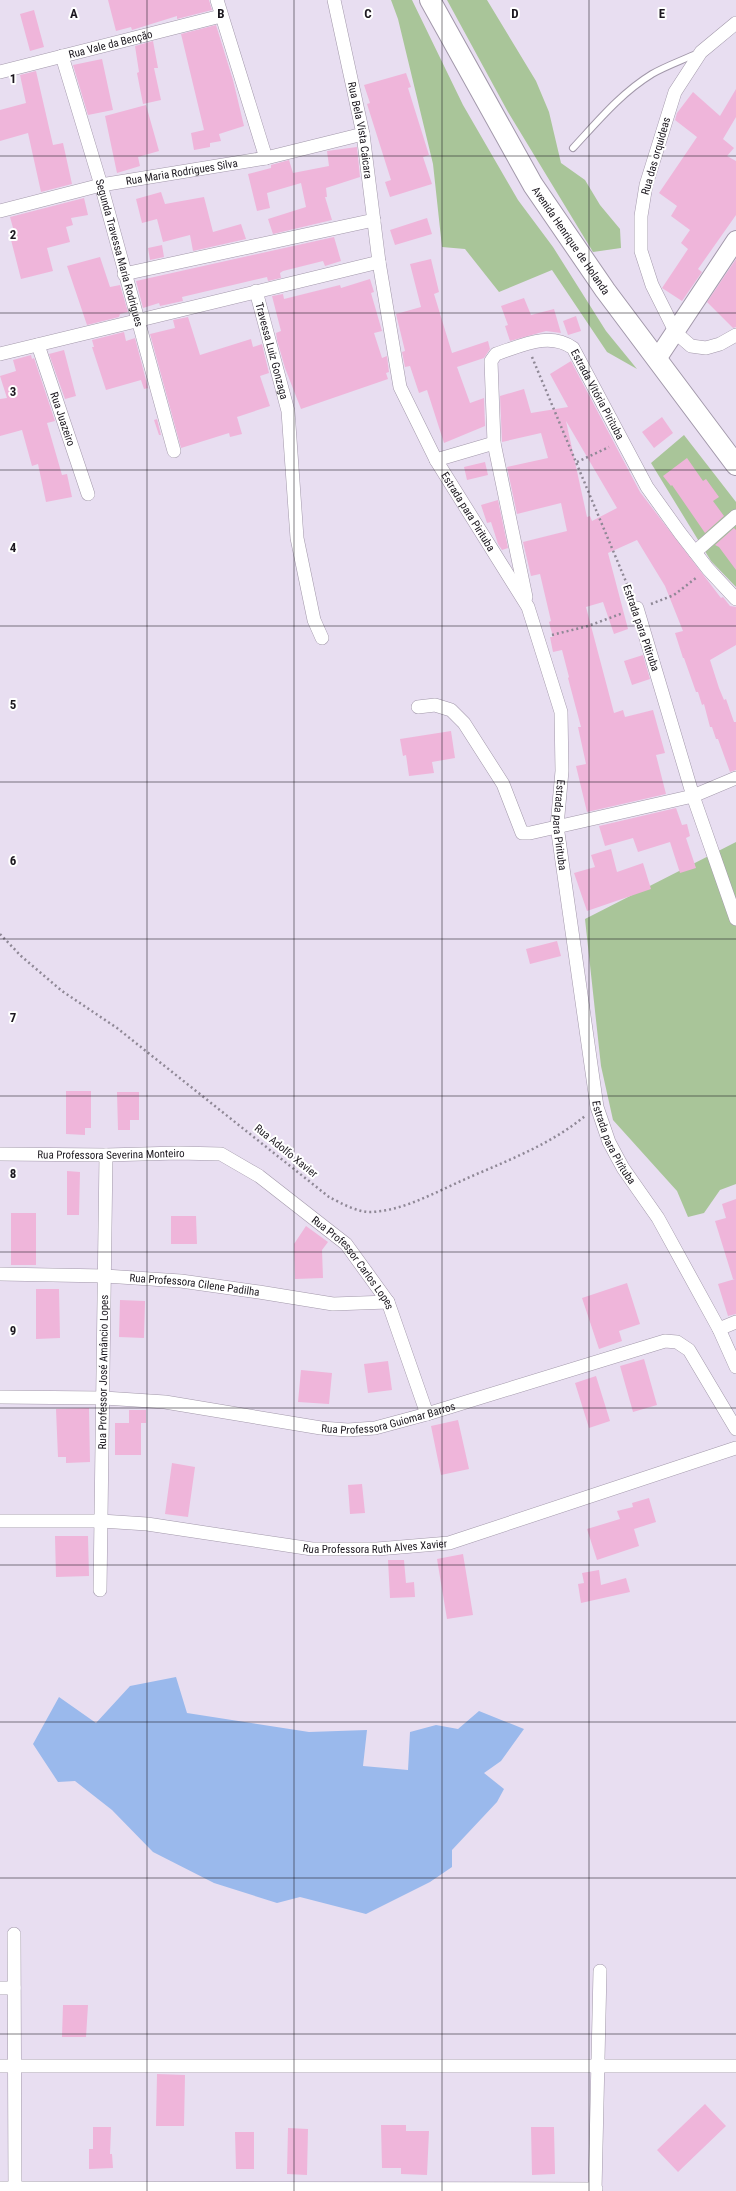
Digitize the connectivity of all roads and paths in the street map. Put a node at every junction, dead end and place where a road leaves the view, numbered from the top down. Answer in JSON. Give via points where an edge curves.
{"nodes":[{"id":1,"x":217,"y":0,"type":"edge"},
{"id":2,"x":334,"y":0,"type":"edge"},
{"id":3,"x":430,"y":0,"type":"edge"},
{"id":4,"x":221,"y":16,"type":"junction"},
{"id":5,"x":736,"y":23,"type":"edge"},
{"id":6,"x":701,"y":52,"type":"junction"},
{"id":7,"x":62,"y":56,"type":"junction"},
{"id":8,"x":0,"y":72,"type":"edge"},
{"id":9,"x":363,"y":134,"type":"junction"},
{"id":10,"x":573,"y":148,"type":"dead end"},
{"id":11,"x":266,"y":158,"type":"junction"},
{"id":12,"x":101,"y":185,"type":"junction"},
{"id":13,"x":0,"y":211,"type":"edge"},
{"id":14,"x":374,"y":220,"type":"junction"},
{"id":15,"x":736,"y":240,"type":"edge"},
{"id":16,"x":379,"y":262,"type":"junction"},
{"id":17,"x":124,"y":274,"type":"junction"},
{"id":18,"x":256,"y":291,"type":"junction"},
{"id":19,"x":137,"y":320,"type":"junction"},
{"id":20,"x":676,"y":333,"type":"junction"},
{"id":21,"x":736,"y":334,"type":"edge"},
{"id":22,"x":526,"y":344,"type":"junction"},
{"id":23,"x":38,"y":345,"type":"junction"},
{"id":24,"x":0,"y":354,"type":"edge"},
{"id":25,"x":657,"y":359,"type":"junction"},
{"id":26,"x":623,"y":440,"type":"junction"},
{"id":27,"x":494,"y":443,"type":"junction"},
{"id":28,"x":174,"y":451,"type":"dead end"},
{"id":29,"x":436,"y":460,"type":"junction"},
{"id":30,"x":577,"y":462,"type":"junction"},
{"id":31,"x":736,"y":465,"type":"edge"},
{"id":32,"x":88,"y":494,"type":"dead end"},
{"id":33,"x":736,"y":516,"type":"edge"},
{"id":34,"x":695,"y":552,"type":"junction"},
{"id":35,"x":708,"y":569,"type":"junction"},
{"id":36,"x":736,"y":599,"type":"edge"},
{"id":37,"x":528,"y":607,"type":"junction"},
{"id":38,"x":637,"y":608,"type":"junction"},
{"id":39,"x":322,"y":638,"type":"dead end"},
{"id":40,"x":537,"y":639,"type":"junction"},
{"id":41,"x":418,"y":707,"type":"dead end"},
{"id":42,"x":736,"y":778,"type":"edge"},
{"id":43,"x":692,"y":796,"type":"junction"},
{"id":44,"x":557,"y":826,"type":"junction"},
{"id":45,"x":736,"y":919,"type":"edge"},
{"id":46,"x":0,"y":934,"type":"edge"},
{"id":47,"x":597,"y":1107,"type":"junction"},
{"id":48,"x":0,"y":1154,"type":"edge"},
{"id":49,"x":221,"y":1154,"type":"joint"},
{"id":50,"x":106,"y":1155,"type":"junction"},
{"id":51,"x":0,"y":1274,"type":"edge"},
{"id":52,"x":105,"y":1276,"type":"junction"},
{"id":53,"x":388,"y":1302,"type":"junction"},
{"id":54,"x":736,"y":1322,"type":"edge"},
{"id":55,"x":719,"y":1329,"type":"junction"},
{"id":56,"x":736,"y":1367,"type":"edge"},
{"id":57,"x":0,"y":1397,"type":"edge"},
{"id":58,"x":104,"y":1398,"type":"junction"},
{"id":59,"x":427,"y":1414,"type":"junction"},
{"id":60,"x":736,"y":1429,"type":"edge"},
{"id":61,"x":736,"y":1448,"type":"edge"},
{"id":62,"x":0,"y":1521,"type":"edge"},
{"id":63,"x":101,"y":1521,"type":"junction"},
{"id":64,"x":100,"y":1590,"type":"dead end"},
{"id":65,"x":14,"y":1934,"type":"dead end"},
{"id":66,"x":600,"y":1971,"type":"dead end"},
{"id":67,"x":0,"y":1988,"type":"edge"},
{"id":68,"x":14,"y":1988,"type":"junction"},
{"id":69,"x":0,"y":2066,"type":"edge"},
{"id":70,"x":15,"y":2066,"type":"junction"},
{"id":71,"x":598,"y":2066,"type":"junction"},
{"id":72,"x":736,"y":2066,"type":"edge"},
{"id":73,"x":0,"y":2188,"type":"edge"},
{"id":74,"x":15,"y":2190,"type":"edge"},
{"id":75,"x":596,"y":2190,"type":"edge"}],
"edges":[{"from":1,"to":4,"type":"street"},
{"from":2,"to":9,"type":"street","name":"Rua Bela Vista Caicara"},
{"from":3,"to":25,"type":"main road","name":"Avenida Henrique de Holanda","via":[[533,185],[600,284]]},
{"from":4,"to":7,"type":"street","name":"Rua Vale da Benção"},
{"from":4,"to":11,"type":"street"},
{"from":5,"to":6,"type":"street"},
{"from":6,"to":10,"type":"lane","via":[[654,74],[632,88]]},
{"from":6,"to":20,"type":"street","name":"Rua das orquideas","via":[[675,92],[646,184],[641,216],[641,251],[652,285]]},
{"from":7,"to":8,"type":"street","name":"Rua Vale da Benção"},
{"from":7,"to":12,"type":"street","name":"Segunda Travessa Maria Rodrigues"},
{"from":9,"to":11,"type":"street","name":"Rua Maria Rodrigues Silva"},
{"from":9,"to":14,"type":"street","name":"Rua Bela Vista Caicara"},
{"from":11,"to":12,"type":"street","name":"Rua Maria Rodrigues Silva"},
{"from":12,"to":13,"type":"street","name":"Rua Maria Rodrigues Silva"},
{"from":12,"to":17,"type":"street","name":"Segunda Travessa Maria Rodrigues"},
{"from":14,"to":16,"type":"street","name":"Rua Bela Vista Caicara"},
{"from":14,"to":17,"type":"street"},
{"from":15,"to":20,"type":"main road"},
{"from":16,"to":18,"type":"street"},
{"from":16,"to":29,"type":"street","name":"Estrada para Pirituba","via":[[403,398]]},
{"from":17,"to":19,"type":"street","name":"Segunda Travessa Maria Rodrigues"},
{"from":18,"to":19,"type":"street"},
{"from":18,"to":39,"type":"street","name":"Travessa Luiz Gonzaga","via":[[288,411],[298,538],[314,620]]},
{"from":19,"to":23,"type":"street"},
{"from":19,"to":28,"type":"street","name":"Segunda Travessa Maria Rodrigues"},
{"from":20,"to":21,"type":"street","via":[[691,346],[706,348],[720,344]]},
{"from":20,"to":25,"type":"main road"},
{"from":22,"to":26,"type":"street","name":"Estrada Vitória Pirituba","via":[[557,340],[573,348]]},
{"from":22,"to":27,"type":"street","name":"Estrada Vitória Pirituba","via":[[496,354],[491,361]]},
{"from":22,"to":30,"type":"path","name":"Estrada para Pitiruba"},
{"from":23,"to":24,"type":"street"},
{"from":23,"to":32,"type":"street","name":"Rua Juazeiro"},
{"from":25,"to":31,"type":"main road","name":"Avenida Henrique de Holanda"},
{"from":26,"to":30,"type":"path"},
{"from":26,"to":34,"type":"street","name":"Estrada Vitória Pirituba","via":[[647,487]]},
{"from":27,"to":29,"type":"street"},
{"from":27,"to":37,"type":"street","name":"Estrada Vitória Pirituba"},
{"from":29,"to":37,"type":"street","name":"Estrada para Pirituba"},
{"from":30,"to":38,"type":"path","name":"Estrada para Pitiruba"},
{"from":33,"to":34,"type":"street"},
{"from":34,"to":35,"type":"street","name":"Estrada Vitória Pirituba"},
{"from":35,"to":36,"type":"street","name":"Estrada Vitória Pirituba"},
{"from":35,"to":38,"type":"path","via":[[674,594],[656,603]]},
{"from":37,"to":40,"type":"street","name":"Estrada para Pirituba"},
{"from":38,"to":40,"type":"path","via":[[588,626]]},
{"from":38,"to":43,"type":"street","name":"Estrada para Pitiruba"},
{"from":40,"to":44,"type":"street","name":"Estrada para Pirituba","via":[[561,712],[562,771]]},
{"from":41,"to":44,"type":"street","via":[[435,705],[451,710],[464,723],[503,784],[522,833]]},
{"from":42,"to":43,"type":"street"},
{"from":43,"to":44,"type":"street"},
{"from":43,"to":45,"type":"street","name":"Estrada para Pitiruba"},
{"from":44,"to":47,"type":"street","name":"Estrada para Pirituba"},
{"from":46,"to":47,"type":"path","name":"Rua Adolfo Xavier","via":[[62,991],[117,1028],[329,1197],[352,1207],[370,1212],[398,1209],[511,1160],[576,1124]]},
{"from":47,"to":55,"type":"street","name":"Estrada para Pirituba","via":[[609,1142],[623,1168],[658,1218]]},
{"from":48,"to":50,"type":"street","name":"Rua Professora Severina Monteiro"},
{"from":49,"to":50,"type":"street","name":"Rua Professora Severina Monteiro"},
{"from":49,"to":53,"type":"street","name":"Rua Professor Carlos Lopes","via":[[259,1176],[346,1244]]},
{"from":50,"to":52,"type":"street","name":"Rua Professor José Amâncio Lopes"},
{"from":51,"to":52,"type":"street","name":"Rua Professora Cilene Padilha"},
{"from":52,"to":53,"type":"street","name":"Rua Professora Cilene Padilha","via":[[181,1281],[334,1304]]},
{"from":52,"to":58,"type":"street","name":"Rua Professor José Amâncio Lopes"},
{"from":53,"to":59,"type":"street","name":"Rua Professor Carlos Lopes"},
{"from":54,"to":55,"type":"street"},
{"from":55,"to":56,"type":"street","name":"Estrada para Pirituba"},
{"from":57,"to":58,"type":"street","name":"Rua Professora Guiomar Barros"},
{"from":58,"to":59,"type":"street","name":"Rua Professora Guiomar Barros","via":[[166,1402],[321,1428],[348,1430],[375,1428]]},
{"from":58,"to":63,"type":"street","name":"Rua Professor José Amâncio Lopes"},
{"from":59,"to":60,"type":"street","name":"Rua Professora Guiomar Barros","via":[[665,1341],[677,1342],[689,1350]]},
{"from":61,"to":63,"type":"street","name":"Rua Professora Ruth Alves Xavier","via":[[449,1544],[377,1549],[312,1549],[148,1524]]},
{"from":62,"to":63,"type":"street","name":"Rua Professora Ruth Alves Xavier"},
{"from":63,"to":64,"type":"street","name":"Rua Professor José Amâncio Lopes"},
{"from":65,"to":68,"type":"street"},
{"from":66,"to":71,"type":"street"},
{"from":67,"to":68,"type":"street"},
{"from":68,"to":70,"type":"street"},
{"from":69,"to":70,"type":"street"},
{"from":70,"to":71,"type":"street"},
{"from":70,"to":74,"type":"street"},
{"from":71,"to":72,"type":"street"},
{"from":71,"to":75,"type":"street"},
{"from":73,"to":74,"type":"street"},
{"from":74,"to":75,"type":"street"}]}
